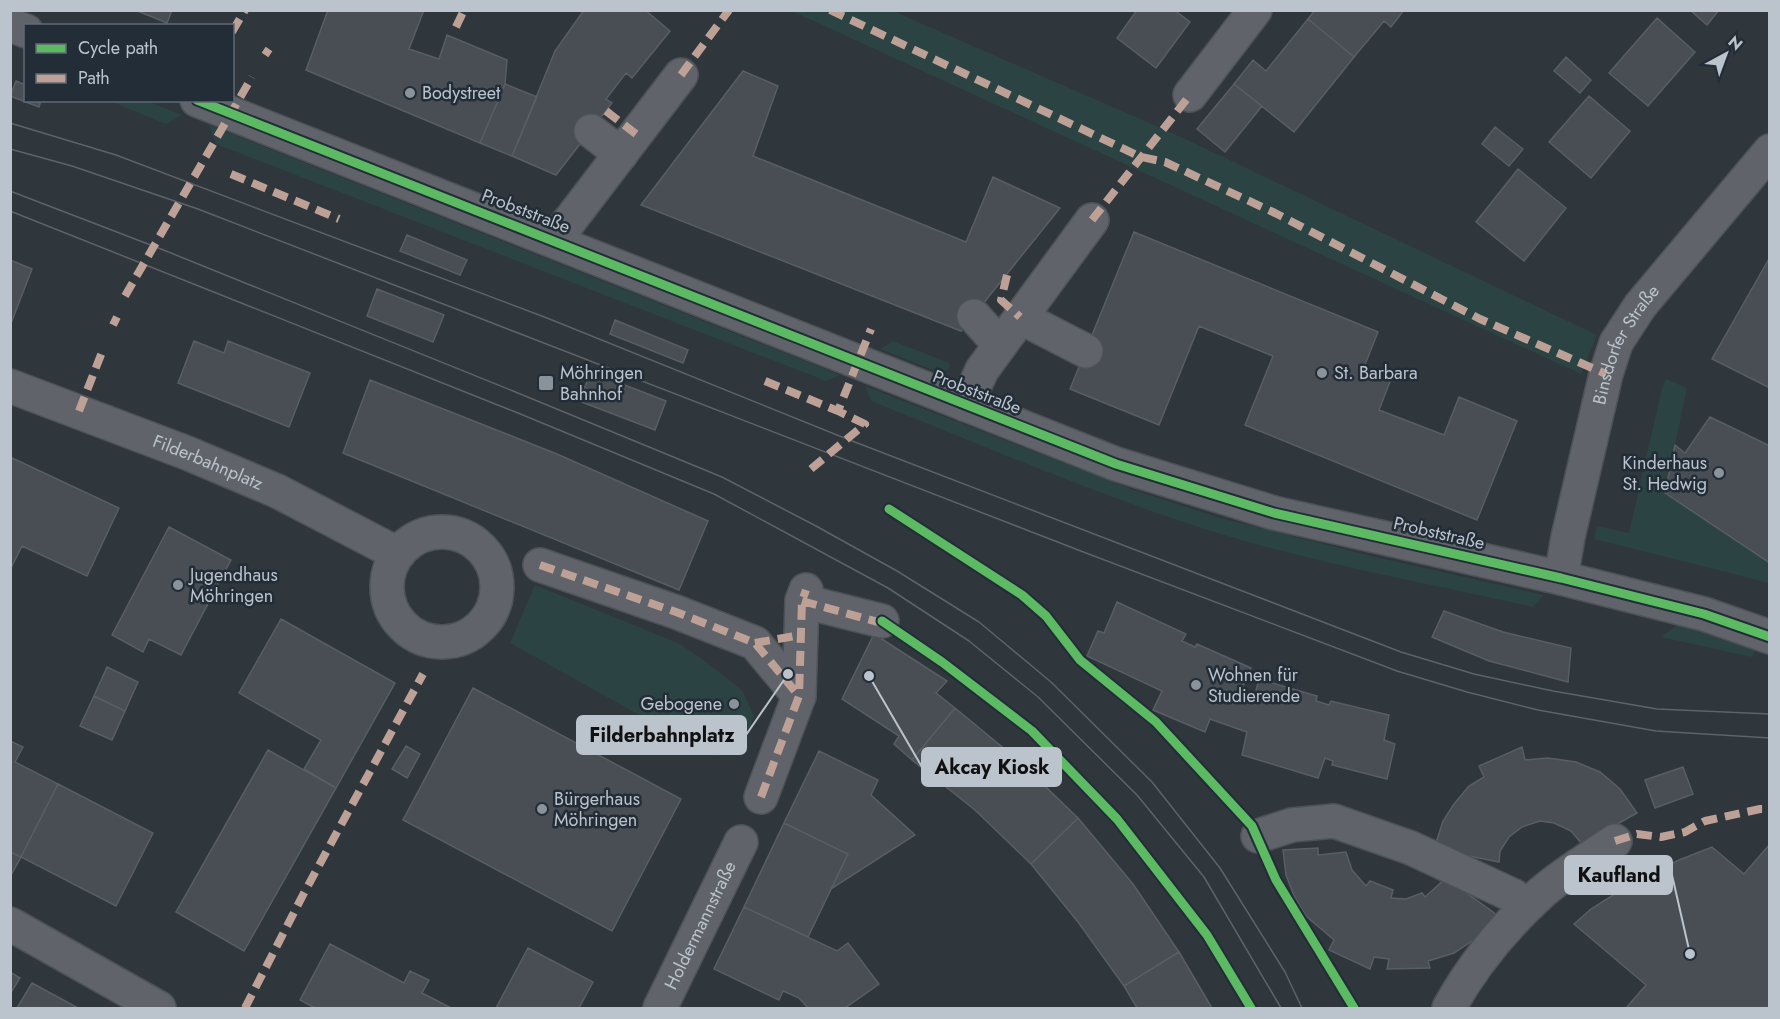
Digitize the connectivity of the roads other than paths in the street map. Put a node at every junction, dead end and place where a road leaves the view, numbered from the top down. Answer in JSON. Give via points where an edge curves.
{"nodes":[{"id":1,"x":1255,"y":10,"type":"edge"},
{"id":2,"x":681,"y":75,"type":"dead end"},
{"id":3,"x":1190,"y":95,"type":"dead end"},
{"id":4,"x":202,"y":102,"type":"edge"},
{"id":5,"x":591,"y":131,"type":"dead end"},
{"id":6,"x":1770,"y":151,"type":"edge"},
{"id":7,"x":621,"y":154,"type":"junction"},
{"id":8,"x":1092,"y":220,"type":"dead end"},
{"id":9,"x":555,"y":240,"type":"junction"},
{"id":10,"x":974,"y":316,"type":"dead end"},
{"id":11,"x":1020,"y":317,"type":"junction"},
{"id":12,"x":999,"y":344,"type":"junction"},
{"id":13,"x":1086,"y":351,"type":"dead end"},
{"id":14,"x":10,"y":386,"type":"edge"},
{"id":15,"x":966,"y":405,"type":"junction"},
{"id":16,"x":398,"y":554,"type":"dead end"},
{"id":17,"x":540,"y":565,"type":"dead end"},
{"id":18,"x":1561,"y":578,"type":"junction"},
{"id":19,"x":882,"y":621,"type":"dead end"},
{"id":20,"x":801,"y":635,"type":"junction"},
{"id":21,"x":1770,"y":637,"type":"edge"},
{"id":22,"x":755,"y":643,"type":"junction"},
{"id":23,"x":799,"y":696,"type":"junction"},
{"id":24,"x":762,"y":797,"type":"dead end"},
{"id":25,"x":1258,"y":836,"type":"dead end"},
{"id":26,"x":1615,"y":841,"type":"dead end"},
{"id":27,"x":741,"y":842,"type":"dead end"},
{"id":28,"x":1529,"y":892,"type":"junction"},
{"id":29,"x":10,"y":924,"type":"edge"},
{"id":30,"x":159,"y":1008,"type":"edge"},
{"id":31,"x":660,"y":1008,"type":"edge"},
{"id":32,"x":1449,"y":1008,"type":"edge"}],
"edges":[{"from":1,"to":3,"type":"street"},
{"from":2,"to":7,"type":"street"},
{"from":4,"to":9,"type":"street","name":"Probststraße"},
{"from":5,"to":7,"type":"street"},
{"from":6,"to":18,"type":"street","name":"Binsdorfer Straße","via":[[1641,306],[1616,343]]},
{"from":7,"to":9,"type":"street"},
{"from":8,"to":11,"type":"street"},
{"from":9,"to":15,"type":"street","name":"Probststraße"},
{"from":10,"to":12,"type":"street"},
{"from":11,"to":12,"type":"street"},
{"from":11,"to":13,"type":"street"},
{"from":12,"to":15,"type":"street"},
{"from":14,"to":16,"type":"street","name":"Filderbahnplatz","via":[[277,491]]},
{"from":15,"to":18,"type":"street","name":"Probststraße","via":[[1116,464],[1274,513]]},
{"from":17,"to":22,"type":"street"},
{"from":18,"to":21,"type":"street","name":"Probststraße","via":[[1704,614]]},
{"from":19,"to":20,"type":"street","via":[[804,595]]},
{"from":20,"to":22,"type":"street"},
{"from":20,"to":23,"type":"street"},
{"from":22,"to":23,"type":"street"},
{"from":23,"to":24,"type":"street"},
{"from":25,"to":28,"type":"street","via":[[1292,825],[1334,821]]},
{"from":26,"to":28,"type":"street"},
{"from":27,"to":31,"type":"street","name":"Holdermannstraße"},
{"from":28,"to":32,"type":"street"},
{"from":29,"to":30,"type":"street"}]}
